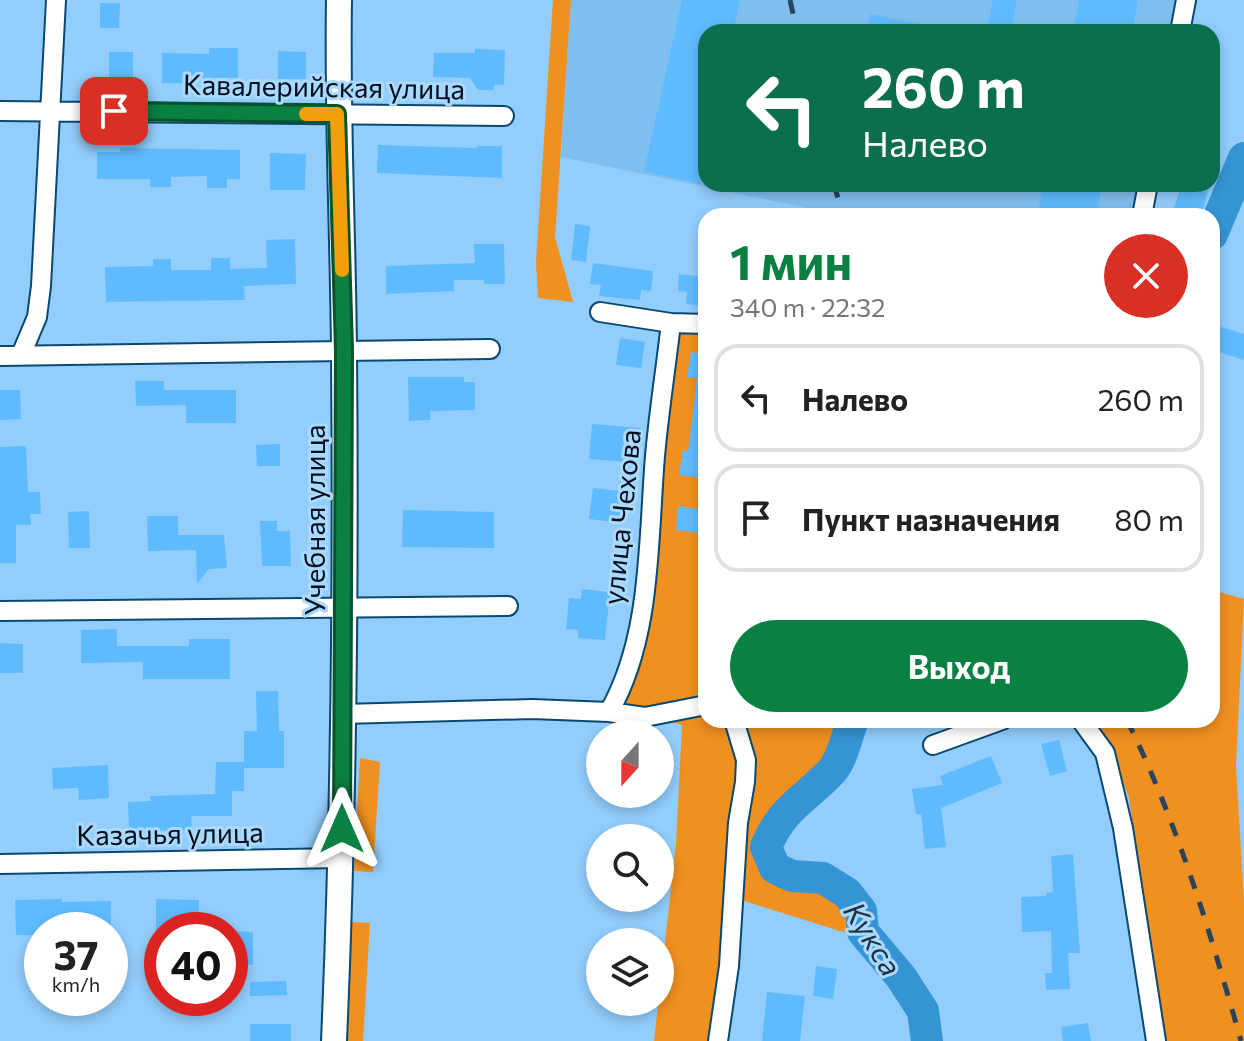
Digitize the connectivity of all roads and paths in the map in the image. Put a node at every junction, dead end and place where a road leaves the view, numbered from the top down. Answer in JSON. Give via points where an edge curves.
{"nodes":[{"id":1,"x":56,"y":0,"type":"edge"},
{"id":2,"x":339,"y":0,"type":"edge"},
{"id":3,"x":1186,"y":0,"type":"edge"},
{"id":4,"x":1182,"y":24,"type":"edge"},
{"id":5,"x":50,"y":110,"type":"junction"},
{"id":6,"x":0,"y":111,"type":"edge"},
{"id":7,"x":337,"y":114,"type":"junction"},
{"id":8,"x":504,"y":116,"type":"dead end"},
{"id":9,"x":600,"y":312,"type":"dead end"},
{"id":10,"x":671,"y":323,"type":"junction"},
{"id":11,"x":698,"y":324,"type":"edge"},
{"id":12,"x":490,"y":349,"type":"dead end"},
{"id":13,"x":344,"y":350,"type":"junction"},
{"id":14,"x":21,"y":355,"type":"junction"},
{"id":15,"x":0,"y":356,"type":"edge"},
{"id":16,"x":508,"y":606,"type":"dead end"},
{"id":17,"x":343,"y":607,"type":"junction"},
{"id":18,"x":0,"y":611,"type":"edge"},
{"id":19,"x":698,"y":707,"type":"edge"},
{"id":20,"x":609,"y":712,"type":"junction"},
{"id":21,"x":343,"y":714,"type":"junction"},
{"id":22,"x":736,"y":728,"type":"edge"},
{"id":23,"x":980,"y":728,"type":"edge"},
{"id":24,"x":1087,"y":728,"type":"edge"},
{"id":25,"x":933,"y":745,"type":"dead end"},
{"id":26,"x":342,"y":858,"type":"junction"},
{"id":27,"x":0,"y":864,"type":"edge"},
{"id":28,"x":334,"y":1041,"type":"edge"},
{"id":29,"x":718,"y":1041,"type":"edge"},
{"id":30,"x":1156,"y":1041,"type":"edge"}],
"edges":[{"from":1,"to":5,"type":"street"},
{"from":2,"to":7,"type":"street","name":"Учебная улица"},
{"from":3,"to":4,"type":"street"},
{"from":5,"to":6,"type":"street","name":"Кавалерийская улица"},
{"from":5,"to":7,"type":"street","name":"Кавалерийская улица"},
{"from":5,"to":14,"type":"street","via":[[41,286],[37,317]]},
{"from":7,"to":8,"type":"street","name":"Кавалерийская улица"},
{"from":7,"to":13,"type":"street","name":"Учебная улица"},
{"from":9,"to":10,"type":"street"},
{"from":10,"to":11,"type":"street"},
{"from":10,"to":20,"type":"street","name":"улица Чехова","via":[[643,609],[622,689]]},
{"from":12,"to":13,"type":"street"},
{"from":13,"to":14,"type":"street"},
{"from":13,"to":17,"type":"street","name":"Учебная улица"},
{"from":14,"to":15,"type":"street"},
{"from":16,"to":17,"type":"street"},
{"from":17,"to":18,"type":"street"},
{"from":17,"to":21,"type":"street","name":"Учебная улица"},
{"from":19,"to":20,"type":"street","via":[[645,717]]},
{"from":20,"to":21,"type":"street"},
{"from":21,"to":26,"type":"street","name":"Учебная улица"},
{"from":22,"to":29,"type":"street","via":[[746,760],[745,782]]},
{"from":23,"to":25,"type":"street"},
{"from":24,"to":30,"type":"street","via":[[1105,753],[1123,828]]},
{"from":26,"to":27,"type":"street","name":"Казачья улица"},
{"from":26,"to":28,"type":"street","name":"Учебная улица"}]}
